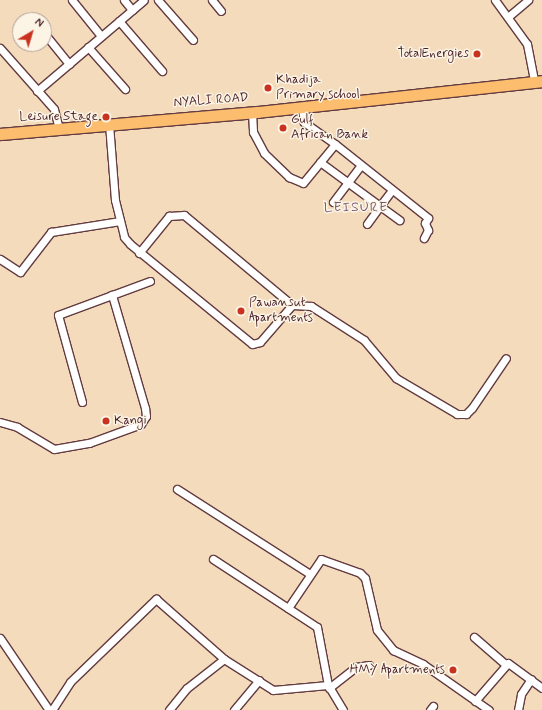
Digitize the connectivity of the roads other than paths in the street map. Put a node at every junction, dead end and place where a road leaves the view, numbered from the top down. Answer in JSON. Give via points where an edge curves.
{"nodes":[{"id":1,"x":72,"y":0,"type":"edge"},
{"id":2,"x":124,"y":0,"type":"edge"},
{"id":3,"x":144,"y":0,"type":"edge"},
{"id":4,"x":158,"y":0,"type":"edge"},
{"id":5,"x":212,"y":0,"type":"edge"},
{"id":6,"x":495,"y":0,"type":"edge"},
{"id":7,"x":528,"y":0,"type":"edge"},
{"id":8,"x":132,"y":10,"type":"junction"},
{"id":9,"x":221,"y":11,"type":"dead end"},
{"id":10,"x":509,"y":16,"type":"junction"},
{"id":11,"x":120,"y":21,"type":"junction"},
{"id":12,"x":101,"y":36,"type":"junction"},
{"id":13,"x":193,"y":40,"type":"dead end"},
{"id":14,"x":52,"y":43,"type":"edge"},
{"id":15,"x":88,"y":47,"type":"junction"},
{"id":16,"x":0,"y":48,"type":"edge"},
{"id":17,"x":69,"y":64,"type":"junction"},
{"id":18,"x":162,"y":71,"type":"dead end"},
{"id":19,"x":538,"y":81,"type":"edge"},
{"id":20,"x":125,"y":89,"type":"dead end"},
{"id":21,"x":37,"y":91,"type":"junction"},
{"id":22,"x":302,"y":107,"type":"junction"},
{"id":23,"x":252,"y":112,"type":"junction"},
{"id":24,"x":108,"y":124,"type":"junction"},
{"id":25,"x":59,"y":129,"type":"junction"},
{"id":26,"x":0,"y":134,"type":"edge"},
{"id":27,"x":335,"y":144,"type":"junction"},
{"id":28,"x":320,"y":162,"type":"junction"},
{"id":29,"x":361,"y":165,"type":"junction"},
{"id":30,"x":347,"y":183,"type":"junction"},
{"id":31,"x":392,"y":190,"type":"junction"},
{"id":32,"x":333,"y":202,"type":"dead end"},
{"id":33,"x":380,"y":206,"type":"junction"},
{"id":34,"x":399,"y":220,"type":"dead end"},
{"id":35,"x":120,"y":221,"type":"junction"},
{"id":36,"x":367,"y":224,"type":"dead end"},
{"id":37,"x":424,"y":238,"type":"dead end"},
{"id":38,"x":139,"y":253,"type":"junction"},
{"id":39,"x":0,"y":259,"type":"edge"},
{"id":40,"x":150,"y":281,"type":"dead end"},
{"id":41,"x":112,"y":295,"type":"junction"},
{"id":42,"x":292,"y":305,"type":"junction"},
{"id":43,"x":506,"y":358,"type":"dead end"},
{"id":44,"x":82,"y":402,"type":"dead end"},
{"id":45,"x":0,"y":422,"type":"edge"},
{"id":46,"x":177,"y":489,"type":"dead end"},
{"id":47,"x":213,"y":558,"type":"dead end"},
{"id":48,"x":310,"y":574,"type":"junction"},
{"id":49,"x":288,"y":608,"type":"junction"},
{"id":50,"x":0,"y":638,"type":"edge"},
{"id":51,"x":474,"y":638,"type":"dead end"},
{"id":52,"x":224,"y":659,"type":"junction"},
{"id":53,"x":504,"y":663,"type":"junction"},
{"id":54,"x":370,"y":665,"type":"dead end"},
{"id":55,"x":531,"y":679,"type":"junction"},
{"id":56,"x":259,"y":680,"type":"junction"},
{"id":57,"x":328,"y":686,"type":"junction"},
{"id":58,"x":542,"y":688,"type":"edge"},
{"id":59,"x":475,"y":701,"type":"junction"},
{"id":60,"x":49,"y":710,"type":"edge"},
{"id":61,"x":52,"y":710,"type":"edge"},
{"id":62,"x":170,"y":710,"type":"edge"},
{"id":63,"x":234,"y":710,"type":"edge"},
{"id":64,"x":342,"y":710,"type":"edge"},
{"id":65,"x":489,"y":710,"type":"edge"},
{"id":66,"x":518,"y":710,"type":"edge"}],
"edges":[{"from":1,"to":12,"type":"street"},
{"from":2,"to":8,"type":"street"},
{"from":3,"to":8,"type":"street"},
{"from":4,"to":13,"type":"street"},
{"from":5,"to":9,"type":"street"},
{"from":6,"to":10,"type":"street"},
{"from":7,"to":10,"type":"street"},
{"from":8,"to":11,"type":"street"},
{"from":10,"to":19,"type":"street","via":[[527,44]]},
{"from":11,"to":12,"type":"street"},
{"from":11,"to":18,"type":"street"},
{"from":12,"to":15,"type":"street"},
{"from":14,"to":17,"type":"street"},
{"from":15,"to":17,"type":"street"},
{"from":15,"to":20,"type":"street"},
{"from":16,"to":21,"type":"street"},
{"from":17,"to":21,"type":"street"},
{"from":19,"to":22,"type":"highway","name":"NYALI ROAD"},
{"from":21,"to":25,"type":"street","via":[[54,109]]},
{"from":22,"to":23,"type":"highway","name":"NYALI ROAD"},
{"from":22,"to":27,"type":"street","via":[[304,122]]},
{"from":23,"to":24,"type":"highway","name":"NYALI ROAD"},
{"from":23,"to":28,"type":"street","via":[[253,132],[264,153],[289,177],[302,183]]},
{"from":24,"to":25,"type":"highway","name":"NYALI ROAD"},
{"from":24,"to":35,"type":"street"},
{"from":25,"to":26,"type":"highway","name":"NYALI ROAD"},
{"from":27,"to":28,"type":"street"},
{"from":27,"to":29,"type":"street"},
{"from":28,"to":30,"type":"street"},
{"from":29,"to":30,"type":"street"},
{"from":29,"to":31,"type":"street"},
{"from":30,"to":32,"type":"street"},
{"from":30,"to":33,"type":"street"},
{"from":31,"to":33,"type":"street"},
{"from":31,"to":37,"type":"street","via":[[428,218],[425,223],[428,230]]},
{"from":33,"to":34,"type":"street"},
{"from":33,"to":36,"type":"street"},
{"from":35,"to":38,"type":"street","via":[[124,237]]},
{"from":35,"to":39,"type":"street","via":[[50,232],[20,272]]},
{"from":38,"to":42,"type":"street","via":[[252,344],[260,342]]},
{"from":38,"to":42,"type":"street","via":[[169,216],[184,215]]},
{"from":40,"to":41,"type":"street"},
{"from":41,"to":44,"type":"street","via":[[58,315]]},
{"from":41,"to":45,"type":"street","via":[[145,408],[146,416],[141,424],[89,443],[54,450],[17,427]]},
{"from":42,"to":43,"type":"street","via":[[312,306],[364,340],[396,378],[457,414],[466,414],[472,408]]},
{"from":46,"to":48,"type":"street"},
{"from":47,"to":49,"type":"street"},
{"from":48,"to":49,"type":"street"},
{"from":48,"to":59,"type":"street","via":[[323,559],[360,573],[365,578],[378,630],[385,641],[399,656],[423,664]]},
{"from":49,"to":57,"type":"street","via":[[317,627]]},
{"from":50,"to":60,"type":"street"},
{"from":51,"to":53,"type":"street"},
{"from":52,"to":56,"type":"street"},
{"from":52,"to":61,"type":"street","via":[[156,599],[70,682]]},
{"from":52,"to":62,"type":"street","via":[[188,688]]},
{"from":53,"to":55,"type":"street"},
{"from":53,"to":59,"type":"street"},
{"from":54,"to":57,"type":"street","via":[[356,667]]},
{"from":55,"to":58,"type":"street"},
{"from":55,"to":66,"type":"street","via":[[521,694]]},
{"from":56,"to":57,"type":"street","via":[[273,690],[283,692]]},
{"from":56,"to":63,"type":"street"},
{"from":57,"to":64,"type":"street"},
{"from":59,"to":65,"type":"street"}]}
